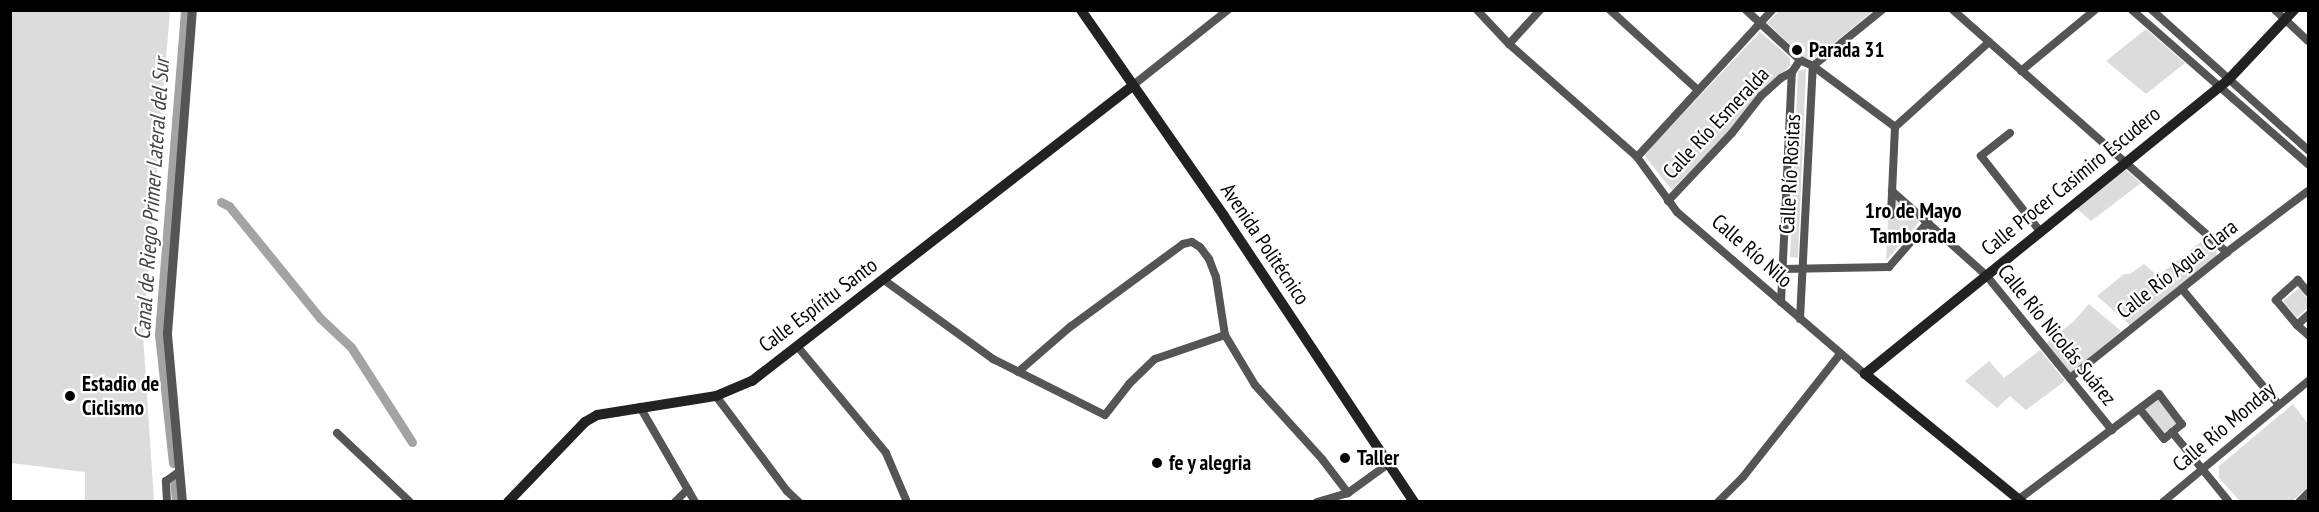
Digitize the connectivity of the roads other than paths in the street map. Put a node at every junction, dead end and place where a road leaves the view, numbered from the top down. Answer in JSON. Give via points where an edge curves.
{"nodes":[{"id":1,"x":192,"y":10,"type":"edge"},
{"id":2,"x":1082,"y":10,"type":"edge"},
{"id":3,"x":1228,"y":10,"type":"edge"},
{"id":4,"x":1540,"y":10,"type":"edge"},
{"id":5,"x":1610,"y":10,"type":"edge"},
{"id":6,"x":1746,"y":10,"type":"edge"},
{"id":7,"x":1772,"y":10,"type":"edge"},
{"id":8,"x":1882,"y":10,"type":"edge"},
{"id":9,"x":1953,"y":10,"type":"edge"},
{"id":10,"x":2095,"y":10,"type":"edge"},
{"id":11,"x":2132,"y":10,"type":"edge"},
{"id":12,"x":2152,"y":10,"type":"edge"},
{"id":13,"x":2275,"y":10,"type":"edge"},
{"id":14,"x":2294,"y":10,"type":"edge"},
{"id":15,"x":1476,"y":11,"type":"edge"},
{"id":16,"x":2285,"y":20,"type":"junction"},
{"id":17,"x":1760,"y":24,"type":"junction"},
{"id":18,"x":2308,"y":41,"type":"edge"},
{"id":19,"x":1989,"y":42,"type":"junction"},
{"id":20,"x":1509,"y":44,"type":"junction"},
{"id":21,"x":1800,"y":60,"type":"junction"},
{"id":22,"x":1813,"y":66,"type":"junction"},
{"id":23,"x":2021,"y":71,"type":"junction"},
{"id":24,"x":1792,"y":72,"type":"junction"},
{"id":25,"x":2229,"y":79,"type":"junction"},
{"id":26,"x":1132,"y":86,"type":"junction"},
{"id":27,"x":2218,"y":86,"type":"junction"},
{"id":28,"x":1698,"y":90,"type":"junction"},
{"id":29,"x":1895,"y":127,"type":"junction"},
{"id":30,"x":2010,"y":133,"type":"dead end"},
{"id":31,"x":2308,"y":150,"type":"edge"},
{"id":32,"x":1637,"y":157,"type":"junction"},
{"id":33,"x":2126,"y":161,"type":"junction"},
{"id":34,"x":2308,"y":164,"type":"edge"},
{"id":35,"x":2308,"y":190,"type":"edge"},
{"id":36,"x":1892,"y":192,"type":"junction"},
{"id":37,"x":1668,"y":201,"type":"junction"},
{"id":38,"x":1891,"y":215,"type":"dead end"},
{"id":39,"x":1928,"y":222,"type":"junction"},
{"id":40,"x":2039,"y":230,"type":"junction"},
{"id":41,"x":2227,"y":252,"type":"junction"},
{"id":42,"x":1782,"y":269,"type":"junction"},
{"id":43,"x":1803,"y":269,"type":"junction"},
{"id":44,"x":1986,"y":275,"type":"junction"},
{"id":45,"x":884,"y":280,"type":"junction"},
{"id":46,"x":2182,"y":289,"type":"junction"},
{"id":47,"x":2308,"y":292,"type":"edge"},
{"id":48,"x":1781,"y":302,"type":"junction"},
{"id":49,"x":2308,"y":315,"type":"edge"},
{"id":50,"x":1800,"y":319,"type":"junction"},
{"id":51,"x":2297,"y":324,"type":"junction"},
{"id":52,"x":1226,"y":335,"type":"junction"},
{"id":53,"x":2308,"y":335,"type":"edge"},
{"id":54,"x":797,"y":346,"type":"junction"},
{"id":55,"x":1840,"y":354,"type":"junction"},
{"id":56,"x":1018,"y":372,"type":"junction"},
{"id":57,"x":1865,"y":374,"type":"junction"},
{"id":58,"x":2070,"y":378,"type":"junction"},
{"id":59,"x":2308,"y":381,"type":"edge"},
{"id":60,"x":716,"y":396,"type":"junction"},
{"id":61,"x":2279,"y":405,"type":"junction"},
{"id":62,"x":640,"y":407,"type":"junction"},
{"id":63,"x":2140,"y":409,"type":"junction"},
{"id":64,"x":2112,"y":430,"type":"junction"},
{"id":65,"x":2172,"y":432,"type":"junction"},
{"id":66,"x":337,"y":433,"type":"dead end"},
{"id":67,"x":1388,"y":464,"type":"junction"},
{"id":68,"x":2202,"y":469,"type":"junction"},
{"id":69,"x":179,"y":472,"type":"junction"},
{"id":70,"x":688,"y":489,"type":"junction"},
{"id":71,"x":1347,"y":493,"type":"junction"},
{"id":72,"x":2308,"y":493,"type":"edge"},
{"id":73,"x":2020,"y":500,"type":"edge"},
{"id":74,"x":167,"y":501,"type":"edge"},
{"id":75,"x":182,"y":501,"type":"edge"},
{"id":76,"x":410,"y":501,"type":"edge"},
{"id":77,"x":508,"y":501,"type":"edge"},
{"id":78,"x":675,"y":501,"type":"edge"},
{"id":79,"x":695,"y":501,"type":"edge"},
{"id":80,"x":799,"y":501,"type":"edge"},
{"id":81,"x":907,"y":501,"type":"edge"},
{"id":82,"x":1317,"y":501,"type":"edge"},
{"id":83,"x":1414,"y":501,"type":"edge"},
{"id":84,"x":1719,"y":501,"type":"edge"},
{"id":85,"x":2163,"y":501,"type":"edge"},
{"id":86,"x":2229,"y":501,"type":"edge"},
{"id":87,"x":2299,"y":501,"type":"edge"}],
"edges":[{"from":1,"to":69,"type":"street","via":[[167,333]]},
{"from":2,"to":26,"type":"main road","name":"Avenida Politécnico"},
{"from":3,"to":26,"type":"street"},
{"from":4,"to":20,"type":"street"},
{"from":5,"to":28,"type":"street"},
{"from":6,"to":17,"type":"street"},
{"from":7,"to":17,"type":"street"},
{"from":8,"to":22,"type":"street"},
{"from":9,"to":19,"type":"street"},
{"from":10,"to":23,"type":"street"},
{"from":11,"to":27,"type":"street"},
{"from":12,"to":25,"type":"street"},
{"from":13,"to":16,"type":"street"},
{"from":14,"to":16,"type":"main road","name":"Calle Procer Casimiro Escudero"},
{"from":15,"to":20,"type":"street","name":"Calle Río Nilo"},
{"from":16,"to":18,"type":"street"},
{"from":16,"to":25,"type":"main road","name":"Calle Procer Casimiro Escudero"},
{"from":17,"to":21,"type":"street"},
{"from":17,"to":28,"type":"street"},
{"from":19,"to":23,"type":"street"},
{"from":19,"to":29,"type":"street"},
{"from":20,"to":32,"type":"street","name":"Calle Río Nilo"},
{"from":21,"to":22,"type":"street"},
{"from":21,"to":24,"type":"street"},
{"from":22,"to":29,"type":"street"},
{"from":22,"to":43,"type":"street","name":"Calle Río Rositas"},
{"from":23,"to":33,"type":"street"},
{"from":24,"to":37,"type":"street","name":"Calle Río Esmeralda","via":[[1761,96]]},
{"from":24,"to":42,"type":"street","name":"Calle Río Rositas"},
{"from":25,"to":27,"type":"main road","name":"Calle Procer Casimiro Escudero"},
{"from":25,"to":31,"type":"street"},
{"from":26,"to":45,"type":"main road","name":"Calle Espíritu Santo"},
{"from":26,"to":67,"type":"main road","name":"Avenida Politécnico","via":[[1224,216]]},
{"from":27,"to":33,"type":"main road","name":"Calle Procer Casimiro Escudero"},
{"from":27,"to":34,"type":"street"},
{"from":28,"to":32,"type":"street"},
{"from":29,"to":36,"type":"street"},
{"from":30,"to":40,"type":"street","via":[[1981,156]]},
{"from":32,"to":37,"type":"street","name":"Calle Río Nilo"},
{"from":33,"to":40,"type":"main road","name":"Calle Procer Casimiro Escudero"},
{"from":33,"to":41,"type":"street"},
{"from":35,"to":41,"type":"street","name":"Calle Río Agua Clara"},
{"from":36,"to":38,"type":"street"},
{"from":36,"to":39,"type":"street","name":"Calle Río Nicolás Suárez"},
{"from":37,"to":48,"type":"street","name":"Calle Río Nilo"},
{"from":39,"to":43,"type":"street","via":[[1889,267]]},
{"from":39,"to":44,"type":"street","name":"Calle Río Nicolás Suárez"},
{"from":40,"to":44,"type":"main road","name":"Calle Procer Casimiro Escudero"},
{"from":41,"to":46,"type":"street","name":"Calle Río Agua Clara"},
{"from":42,"to":43,"type":"street"},
{"from":42,"to":48,"type":"street","name":"Calle Río Rositas"},
{"from":43,"to":50,"type":"street","name":"Calle Río Rositas"},
{"from":44,"to":57,"type":"main road","name":"Calle Procer Casimiro Escudero"},
{"from":44,"to":58,"type":"street","name":"Calle Río Nicolás Suárez"},
{"from":45,"to":54,"type":"main road","name":"Calle Espíritu Santo"},
{"from":45,"to":56,"type":"street","via":[[993,359]]},
{"from":46,"to":58,"type":"street","name":"Calle Río Agua Clara"},
{"from":46,"to":61,"type":"street"},
{"from":47,"to":51,"type":"street","via":[[2298,280],[2276,300]]},
{"from":48,"to":50,"type":"street","name":"Calle Río Nilo"},
{"from":49,"to":51,"type":"street"},
{"from":50,"to":55,"type":"street","name":"Calle Río Nilo"},
{"from":51,"to":53,"type":"street"},
{"from":52,"to":56,"type":"street","via":[[1155,359],[1105,415]]},
{"from":52,"to":56,"type":"street","via":[[1216,277],[1209,259],[1192,242],[1183,244],[1079,320]]},
{"from":52,"to":71,"type":"street","via":[[1255,385],[1322,459]]},
{"from":54,"to":60,"type":"main road","name":"Calle Espíritu Santo","via":[[752,381]]},
{"from":54,"to":81,"type":"street","via":[[886,453]]},
{"from":55,"to":57,"type":"street","name":"Calle Río Nilo"},
{"from":55,"to":84,"type":"street","via":[[1743,477]]},
{"from":57,"to":73,"type":"main road","name":"Calle Río Nilo"},
{"from":58,"to":64,"type":"street","name":"Calle Río Nicolás Suárez"},
{"from":59,"to":61,"type":"street","name":"Calle Río Monday"},
{"from":60,"to":62,"type":"main road","name":"Calle Espíritu Santo"},
{"from":60,"to":80,"type":"street","via":[[787,491]]},
{"from":61,"to":68,"type":"street","name":"Calle Río Monday"},
{"from":62,"to":70,"type":"street"},
{"from":62,"to":77,"type":"main road","name":"Calle Espíritu Santo","via":[[597,415],[585,422]]},
{"from":63,"to":64,"type":"street"},
{"from":63,"to":65,"type":"street","name":"Calle Río Nicolás Suárez","via":[[2164,439]]},
{"from":63,"to":65,"type":"street","name":"Calle Río Nicolás Suárez","via":[[2159,394],[2182,424]]},
{"from":64,"to":73,"type":"street"},
{"from":65,"to":68,"type":"street","name":"Calle Río Nicolás Suárez"},
{"from":66,"to":76,"type":"street"},
{"from":67,"to":71,"type":"street"},
{"from":67,"to":83,"type":"main road","name":"Avenida Politécnico"},
{"from":68,"to":85,"type":"street","name":"Calle Río Monday"},
{"from":68,"to":86,"type":"street","name":"Calle Río Nicolás Suárez"},
{"from":69,"to":74,"type":"street","via":[[166,481]]},
{"from":69,"to":75,"type":"street"},
{"from":70,"to":78,"type":"street"},
{"from":70,"to":79,"type":"street"},
{"from":71,"to":82,"type":"street"},
{"from":72,"to":87,"type":"street"}]}
